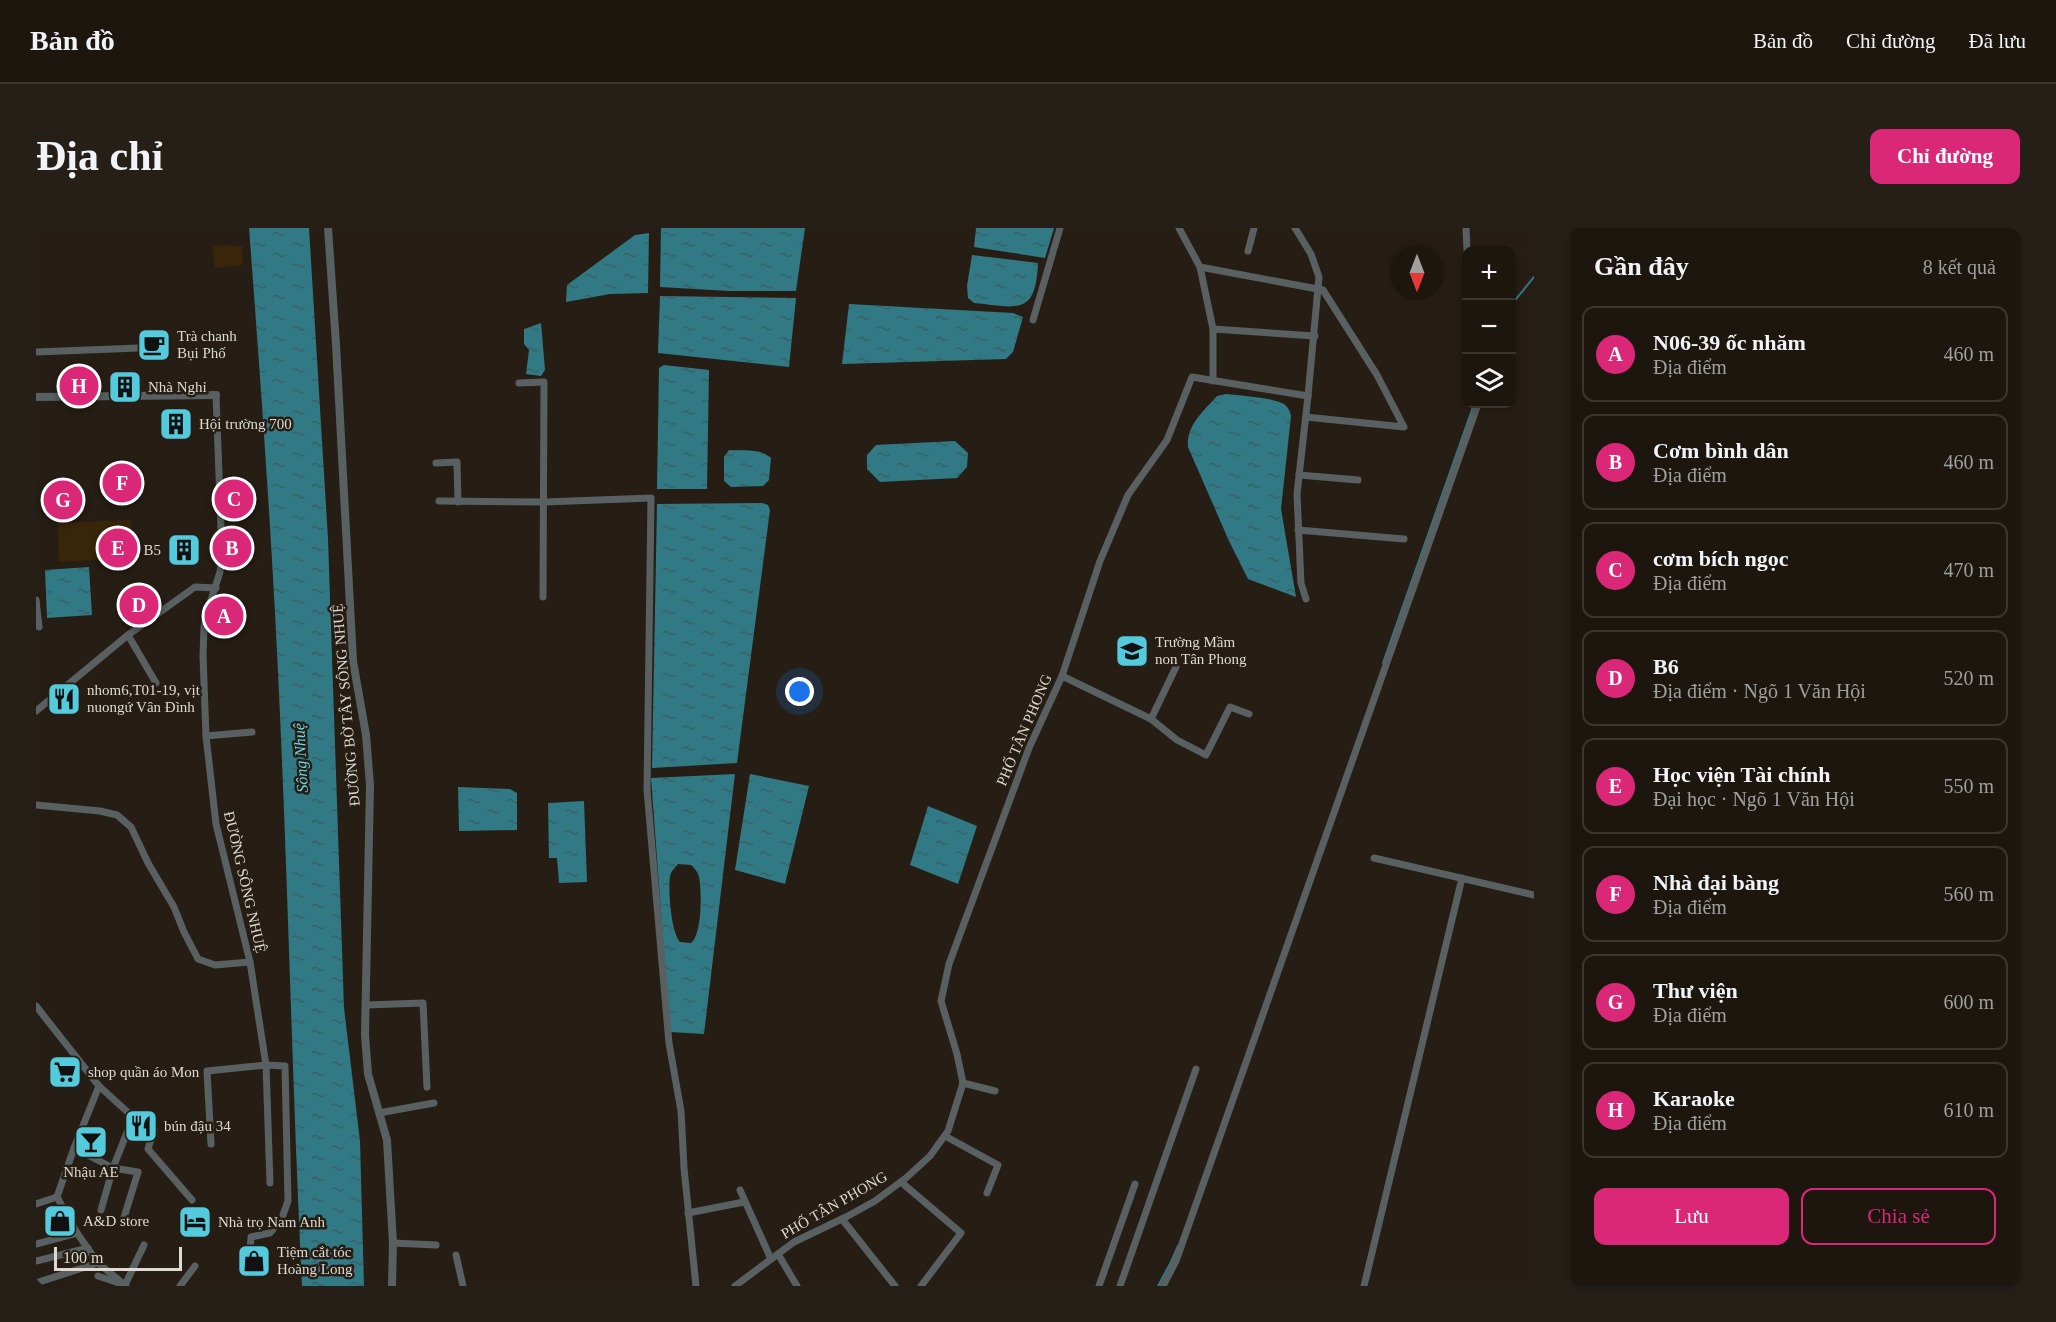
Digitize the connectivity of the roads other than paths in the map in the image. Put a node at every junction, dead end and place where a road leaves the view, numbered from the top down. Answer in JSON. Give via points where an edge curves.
{"nodes":[{"id":1,"x":327,"y":228,"type":"edge"},
{"id":2,"x":1060,"y":228,"type":"edge"},
{"id":3,"x":1179,"y":228,"type":"edge"},
{"id":4,"x":1254,"y":228,"type":"edge"},
{"id":5,"x":1295,"y":228,"type":"edge"},
{"id":6,"x":1466,"y":228,"type":"edge"},
{"id":7,"x":1467,"y":246,"type":"edge"},
{"id":8,"x":1248,"y":251,"type":"dead end"},
{"id":9,"x":1200,"y":267,"type":"junction"},
{"id":10,"x":1318,"y":288,"type":"junction"},
{"id":11,"x":1033,"y":320,"type":"dead end"},
{"id":12,"x":1213,"y":329,"type":"junction"},
{"id":13,"x":1315,"y":336,"type":"junction"},
{"id":14,"x":165,"y":347,"type":"dead end"},
{"id":15,"x":36,"y":352,"type":"edge"},
{"id":16,"x":1213,"y":381,"type":"junction"},
{"id":17,"x":519,"y":383,"type":"dead end"},
{"id":18,"x":216,"y":395,"type":"joint"},
{"id":19,"x":1308,"y":396,"type":"junction"},
{"id":20,"x":36,"y":397,"type":"edge"},
{"id":21,"x":1477,"y":408,"type":"edge"},
{"id":22,"x":1306,"y":417,"type":"junction"},
{"id":23,"x":436,"y":463,"type":"dead end"},
{"id":24,"x":1299,"y":475,"type":"junction"},
{"id":25,"x":1358,"y":480,"type":"dead end"},
{"id":26,"x":439,"y":501,"type":"dead end"},
{"id":27,"x":458,"y":502,"type":"junction"},
{"id":28,"x":545,"y":502,"type":"junction"},
{"id":29,"x":1298,"y":530,"type":"junction"},
{"id":30,"x":1404,"y":540,"type":"dead end"},
{"id":31,"x":216,"y":588,"type":"junction"},
{"id":32,"x":543,"y":597,"type":"dead end"},
{"id":33,"x":1306,"y":599,"type":"dead end"},
{"id":34,"x":36,"y":600,"type":"edge"},
{"id":35,"x":39,"y":627,"type":"dead end"},
{"id":36,"x":128,"y":635,"type":"junction"},
{"id":37,"x":1176,"y":667,"type":"dead end"},
{"id":38,"x":1062,"y":676,"type":"junction"},
{"id":39,"x":156,"y":683,"type":"dead end"},
{"id":40,"x":36,"y":711,"type":"edge"},
{"id":41,"x":1249,"y":714,"type":"dead end"},
{"id":42,"x":1151,"y":719,"type":"junction"},
{"id":43,"x":252,"y":732,"type":"dead end"},
{"id":44,"x":206,"y":736,"type":"junction"},
{"id":45,"x":36,"y":805,"type":"edge"},
{"id":46,"x":1374,"y":858,"type":"dead end"},
{"id":47,"x":1462,"y":878,"type":"junction"},
{"id":48,"x":1534,"y":895,"type":"edge"},
{"id":49,"x":249,"y":958,"type":"junction"},
{"id":50,"x":366,"y":1005,"type":"junction"},
{"id":51,"x":36,"y":1006,"type":"edge"},
{"id":52,"x":266,"y":1065,"type":"junction"},
{"id":53,"x":1196,"y":1069,"type":"dead end"},
{"id":54,"x":963,"y":1083,"type":"junction"},
{"id":55,"x":99,"y":1086,"type":"junction"},
{"id":56,"x":427,"y":1087,"type":"dead end"},
{"id":57,"x":995,"y":1091,"type":"dead end"},
{"id":58,"x":434,"y":1103,"type":"dead end"},
{"id":59,"x":379,"y":1113,"type":"junction"},
{"id":60,"x":133,"y":1117,"type":"junction"},
{"id":61,"x":945,"y":1136,"type":"junction"},
{"id":62,"x":211,"y":1144,"type":"dead end"},
{"id":63,"x":74,"y":1148,"type":"junction"},
{"id":64,"x":113,"y":1168,"type":"junction"},
{"id":65,"x":901,"y":1182,"type":"junction"},
{"id":66,"x":270,"y":1183,"type":"dead end"},
{"id":67,"x":1135,"y":1184,"type":"dead end"},
{"id":68,"x":740,"y":1190,"type":"dead end"},
{"id":69,"x":987,"y":1193,"type":"dead end"},
{"id":70,"x":57,"y":1197,"type":"junction"},
{"id":71,"x":192,"y":1200,"type":"dead end"},
{"id":72,"x":744,"y":1202,"type":"junction"},
{"id":73,"x":36,"y":1204,"type":"edge"},
{"id":74,"x":100,"y":1210,"type":"dead end"},
{"id":75,"x":688,"y":1213,"type":"junction"},
{"id":76,"x":842,"y":1219,"type":"junction"},
{"id":77,"x":122,"y":1224,"type":"dead end"},
{"id":78,"x":77,"y":1233,"type":"junction"},
{"id":79,"x":393,"y":1242,"type":"junction"},
{"id":80,"x":36,"y":1244,"type":"edge"},
{"id":81,"x":144,"y":1245,"type":"dead end"},
{"id":82,"x":436,"y":1245,"type":"dead end"},
{"id":83,"x":88,"y":1248,"type":"junction"},
{"id":84,"x":778,"y":1254,"type":"junction"},
{"id":85,"x":456,"y":1255,"type":"dead end"},
{"id":86,"x":771,"y":1259,"type":"junction"},
{"id":87,"x":36,"y":1262,"type":"edge"},
{"id":88,"x":98,"y":1263,"type":"junction"},
{"id":89,"x":195,"y":1266,"type":"dead end"},
{"id":90,"x":249,"y":1266,"type":"dead end"},
{"id":91,"x":98,"y":1276,"type":"dead end"},
{"id":92,"x":36,"y":1283,"type":"edge"},
{"id":93,"x":125,"y":1286,"type":"edge"},
{"id":94,"x":180,"y":1286,"type":"edge"},
{"id":95,"x":392,"y":1286,"type":"edge"},
{"id":96,"x":463,"y":1286,"type":"edge"},
{"id":97,"x":696,"y":1286,"type":"edge"},
{"id":98,"x":735,"y":1286,"type":"edge"},
{"id":99,"x":796,"y":1286,"type":"edge"},
{"id":100,"x":895,"y":1286,"type":"edge"},
{"id":101,"x":921,"y":1286,"type":"edge"},
{"id":102,"x":1099,"y":1286,"type":"edge"},
{"id":103,"x":1120,"y":1286,"type":"edge"},
{"id":104,"x":1163,"y":1286,"type":"edge"},
{"id":105,"x":1364,"y":1286,"type":"edge"}],
"edges":[{"from":1,"to":50,"type":"street","name":"ĐƯỜNG BỜ TÂY SÔNG NHUỆ","via":[[353,661],[370,785]]},
{"from":2,"to":11,"type":"street"},
{"from":3,"to":9,"type":"street"},
{"from":4,"to":8,"type":"street"},
{"from":5,"to":10,"type":"street","via":[[1311,254],[1319,277]]},
{"from":6,"to":7,"type":"street"},
{"from":9,"to":10,"type":"street"},
{"from":9,"to":12,"type":"street"},
{"from":10,"to":13,"type":"street"},
{"from":10,"to":22,"type":"street","via":[[1323,290],[1377,375],[1404,427]]},
{"from":12,"to":13,"type":"street"},
{"from":12,"to":16,"type":"street"},
{"from":13,"to":19,"type":"street"},
{"from":14,"to":15,"type":"street"},
{"from":16,"to":19,"type":"street","name":"PHỐ TÂN PHONG"},
{"from":16,"to":38,"type":"street","name":"PHỐ TÂN PHONG","via":[[1192,377],[1167,440],[1128,495],[1100,561]]},
{"from":17,"to":28,"type":"street","via":[[544,382]]},
{"from":18,"to":20,"type":"street"},
{"from":18,"to":31,"type":"street","name":"ĐƯỜNG SÔNG NHUỆ","via":[[222,555]]},
{"from":19,"to":22,"type":"street"},
{"from":21,"to":104,"type":"street","via":[[1176,1261]]},
{"from":22,"to":24,"type":"street"},
{"from":23,"to":27,"type":"street","via":[[457,462]]},
{"from":24,"to":25,"type":"street"},
{"from":24,"to":29,"type":"street"},
{"from":26,"to":27,"type":"street"},
{"from":27,"to":28,"type":"street"},
{"from":28,"to":32,"type":"street"},
{"from":28,"to":75,"type":"street","via":[[651,498],[647,790]]},
{"from":29,"to":30,"type":"street"},
{"from":29,"to":33,"type":"street","via":[[1301,583]]},
{"from":31,"to":36,"type":"street","via":[[195,587]]},
{"from":31,"to":44,"type":"street","name":"ĐƯỜNG SÔNG NHUỆ","via":[[204,627]]},
{"from":34,"to":35,"type":"street"},
{"from":36,"to":39,"type":"street"},
{"from":36,"to":40,"type":"street"},
{"from":37,"to":42,"type":"street"},
{"from":38,"to":42,"type":"street"},
{"from":38,"to":54,"type":"street","name":"PHỐ TÂN PHONG","via":[[1029,748],[945,979],[941,1001]]},
{"from":41,"to":42,"type":"street","via":[[1230,707],[1206,755],[1177,740]]},
{"from":43,"to":44,"type":"street"},
{"from":44,"to":49,"type":"street","name":"ĐƯỜNG SÔNG NHUỆ","via":[[216,824]]},
{"from":45,"to":49,"type":"street","via":[[117,815],[131,827],[198,959],[215,965]]},
{"from":46,"to":47,"type":"street"},
{"from":47,"to":48,"type":"street"},
{"from":47,"to":105,"type":"street"},
{"from":49,"to":52,"type":"street","name":"ĐƯỜNG SÔNG NHUỆ"},
{"from":50,"to":56,"type":"street","via":[[423,1003]]},
{"from":50,"to":59,"type":"street","name":"ĐƯỜNG BỜ TÂY SÔNG NHUỆ","via":[[368,1074]]},
{"from":51,"to":55,"type":"street"},
{"from":52,"to":62,"type":"street","via":[[207,1071]]},
{"from":52,"to":66,"type":"street","name":"ĐƯỜNG SÔNG NHUỆ"},
{"from":52,"to":90,"type":"street","via":[[285,1066],[288,1202],[270,1233],[251,1237]]},
{"from":53,"to":103,"type":"street"},
{"from":54,"to":57,"type":"street"},
{"from":54,"to":61,"type":"street","name":"PHỐ TÂN PHONG"},
{"from":55,"to":60,"type":"street"},
{"from":55,"to":63,"type":"street"},
{"from":58,"to":59,"type":"street"},
{"from":59,"to":79,"type":"street","name":"ĐƯỜNG BỜ TÂY SÔNG NHUỆ","via":[[387,1140]]},
{"from":60,"to":64,"type":"street"},
{"from":60,"to":71,"type":"street","via":[[154,1129],[148,1149]]},
{"from":61,"to":65,"type":"street","name":"PHỐ TÂN PHONG"},
{"from":61,"to":69,"type":"street","via":[[998,1165]]},
{"from":63,"to":64,"type":"street"},
{"from":63,"to":70,"type":"street"},
{"from":64,"to":74,"type":"street"},
{"from":64,"to":77,"type":"street","via":[[138,1172]]},
{"from":65,"to":76,"type":"street","name":"PHỐ TÂN PHONG"},
{"from":65,"to":101,"type":"street","via":[[961,1233]]},
{"from":67,"to":102,"type":"street"},
{"from":68,"to":72,"type":"street"},
{"from":70,"to":73,"type":"street"},
{"from":70,"to":78,"type":"street"},
{"from":72,"to":75,"type":"street"},
{"from":72,"to":86,"type":"street"},
{"from":75,"to":97,"type":"street"},
{"from":76,"to":84,"type":"street","name":"PHỐ TÂN PHONG"},
{"from":76,"to":100,"type":"street"},
{"from":78,"to":80,"type":"street"},
{"from":78,"to":83,"type":"street"},
{"from":79,"to":82,"type":"street"},
{"from":79,"to":95,"type":"street","name":"ĐƯỜNG BỜ TÂY SÔNG NHUỆ"},
{"from":81,"to":93,"type":"street"},
{"from":83,"to":87,"type":"street"},
{"from":83,"to":88,"type":"street"},
{"from":84,"to":86,"type":"street","name":"PHỐ TÂN PHONG"},
{"from":84,"to":99,"type":"street"},
{"from":85,"to":96,"type":"street"},
{"from":86,"to":98,"type":"street","name":"PHỐ TÂN PHONG"},
{"from":88,"to":92,"type":"street"},
{"from":88,"to":93,"type":"street"},
{"from":89,"to":94,"type":"street"},
{"from":91,"to":93,"type":"street"}]}
